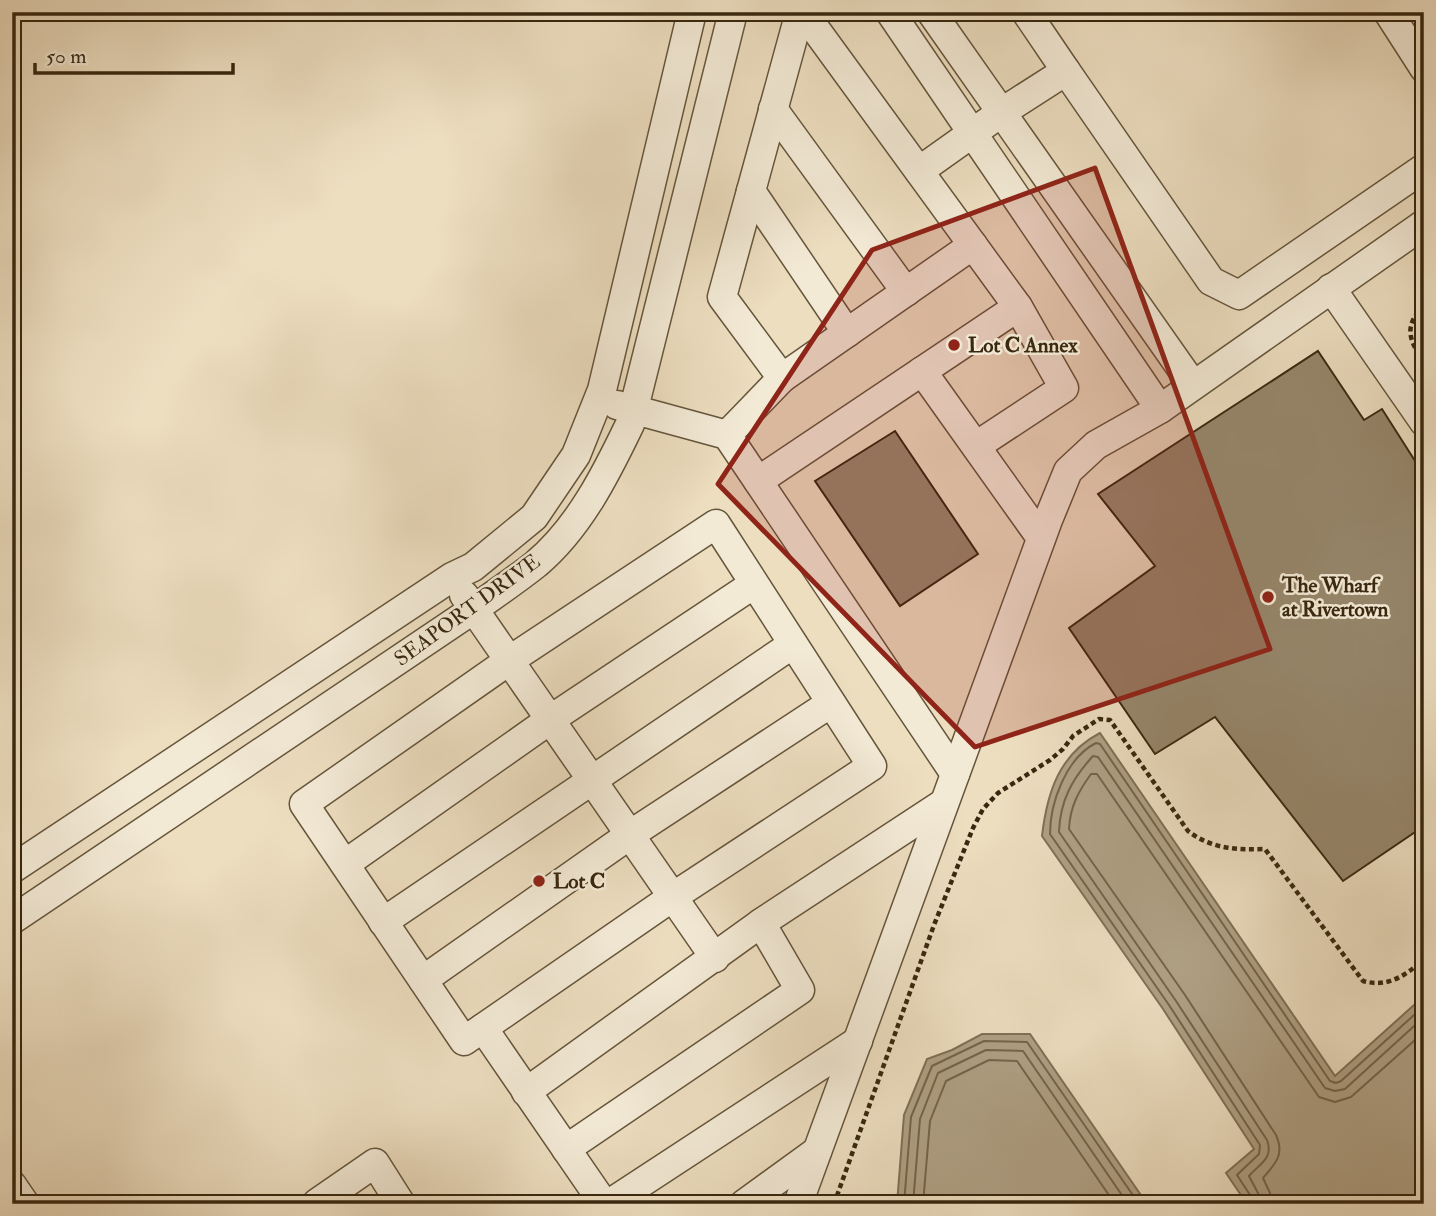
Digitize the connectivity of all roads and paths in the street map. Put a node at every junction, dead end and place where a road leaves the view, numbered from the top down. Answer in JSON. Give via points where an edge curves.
{"nodes":[{"id":1,"x":692,"y":12,"type":"edge"},
{"id":2,"x":733,"y":12,"type":"edge"},
{"id":3,"x":802,"y":12,"type":"edge"},
{"id":4,"x":890,"y":12,"type":"edge"},
{"id":5,"x":931,"y":12,"type":"edge"},
{"id":6,"x":1026,"y":12,"type":"edge"},
{"id":7,"x":1388,"y":12,"type":"edge"},
{"id":8,"x":1424,"y":68,"type":"edge"},
{"id":9,"x":1066,"y":71,"type":"junction"},
{"id":10,"x":773,"y":109,"type":"junction"},
{"id":11,"x":1002,"y":112,"type":"junction"},
{"id":12,"x":973,"y":134,"type":"junction"},
{"id":13,"x":1424,"y":168,"type":"edge"},
{"id":14,"x":919,"y":171,"type":"junction"},
{"id":15,"x":751,"y":191,"type":"junction"},
{"id":16,"x":1424,"y":224,"type":"edge"},
{"id":17,"x":973,"y":245,"type":"junction"},
{"id":18,"x":1332,"y":288,"type":"junction"},
{"id":19,"x":906,"y":292,"type":"junction"},
{"id":20,"x":1424,"y":305,"type":"edge"},
{"id":21,"x":1018,"y":307,"type":"junction"},
{"id":22,"x":847,"y":333,"type":"junction"},
{"id":23,"x":1424,"y":362,"type":"edge"},
{"id":24,"x":922,"y":371,"type":"junction"},
{"id":25,"x":782,"y":379,"type":"junction"},
{"id":26,"x":1193,"y":385,"type":"junction"},
{"id":27,"x":599,"y":400,"type":"junction"},
{"id":28,"x":1160,"y":409,"type":"junction"},
{"id":29,"x":633,"y":410,"type":"junction"},
{"id":30,"x":1424,"y":422,"type":"edge"},
{"id":31,"x":727,"y":435,"type":"junction"},
{"id":32,"x":976,"y":446,"type":"junction"},
{"id":33,"x":758,"y":481,"type":"junction"},
{"id":34,"x":1041,"y":538,"type":"junction"},
{"id":35,"x":452,"y":577,"type":"junction"},
{"id":36,"x":754,"y":584,"type":"junction"},
{"id":37,"x":474,"y":609,"type":"junction"},
{"id":38,"x":793,"y":644,"type":"junction"},
{"id":39,"x":510,"y":660,"type":"junction"},
{"id":40,"x":831,"y":703,"type":"junction"},
{"id":41,"x":551,"y":719,"type":"junction"},
{"id":42,"x":955,"y":774,"type":"junction"},
{"id":43,"x":593,"y":779,"type":"junction"},
{"id":44,"x":944,"y":803,"type":"junction"},
{"id":45,"x":631,"y":834,"type":"junction"},
{"id":46,"x":345,"y":864,"type":"junction"},
{"id":47,"x":12,"y":869,"type":"edge"},
{"id":48,"x":674,"y":896,"type":"junction"},
{"id":49,"x":12,"y":920,"type":"edge"},
{"id":50,"x":383,"y":922,"type":"junction"},
{"id":51,"x":761,"y":923,"type":"junction"},
{"id":52,"x":715,"y":958,"type":"junction"},
{"id":53,"x":1424,"y":960,"type":"edge"},
{"id":54,"x":423,"y":980,"type":"junction"},
{"id":55,"x":482,"y":1028,"type":"junction"},
{"id":56,"x":858,"y":1041,"type":"junction"},
{"id":57,"x":526,"y":1092,"type":"junction"},
{"id":58,"x":566,"y":1149,"type":"junction"},
{"id":59,"x":817,"y":1151,"type":"junction"},
{"id":60,"x":12,"y":1185,"type":"edge"},
{"id":61,"x":316,"y":1203,"type":"edge"},
{"id":62,"x":25,"y":1204,"type":"edge"},
{"id":63,"x":401,"y":1204,"type":"edge"},
{"id":64,"x":604,"y":1204,"type":"edge"},
{"id":65,"x":609,"y":1204,"type":"edge"},
{"id":66,"x":744,"y":1204,"type":"edge"},
{"id":67,"x":798,"y":1204,"type":"edge"},
{"id":68,"x":834,"y":1204,"type":"edge"}],
"edges":[{"from":1,"to":27,"type":"street","name":"SEAPORT DRIVE"},
{"from":2,"to":29,"type":"street","name":"SEAPORT DRIVE"},
{"from":3,"to":10,"type":"street"},
{"from":3,"to":14,"type":"street"},
{"from":4,"to":12,"type":"street"},
{"from":5,"to":11,"type":"street"},
{"from":6,"to":9,"type":"street"},
{"from":7,"to":8,"type":"street"},
{"from":9,"to":11,"type":"street"},
{"from":9,"to":13,"type":"street","via":[[1211,281],[1239,295]]},
{"from":10,"to":15,"type":"street"},
{"from":10,"to":19,"type":"street"},
{"from":11,"to":12,"type":"street"},
{"from":11,"to":26,"type":"street"},
{"from":12,"to":14,"type":"street"},
{"from":12,"to":28,"type":"street"},
{"from":14,"to":17,"type":"street"},
{"from":15,"to":22,"type":"street"},
{"from":15,"to":25,"type":"street","via":[[722,297]]},
{"from":16,"to":18,"type":"street"},
{"from":17,"to":19,"type":"street"},
{"from":17,"to":21,"type":"street"},
{"from":18,"to":26,"type":"street"},
{"from":18,"to":30,"type":"street"},
{"from":19,"to":22,"type":"street"},
{"from":20,"to":23,"type":"path","via":[[1415,317],[1410,341]]},
{"from":21,"to":24,"type":"street"},
{"from":21,"to":32,"type":"street","via":[[1064,388]]},
{"from":22,"to":25,"type":"street"},
{"from":24,"to":32,"type":"street"},
{"from":24,"to":33,"type":"street"},
{"from":25,"to":31,"type":"street"},
{"from":26,"to":28,"type":"street"},
{"from":27,"to":29,"type":"street"},
{"from":27,"to":35,"type":"street","name":"SEAPORT DRIVE","via":[[576,455],[534,517],[473,567]]},
{"from":28,"to":34,"type":"street","via":[[1096,445],[1068,471]]},
{"from":29,"to":31,"type":"street"},
{"from":29,"to":37,"type":"street","name":"SEAPORT DRIVE","via":[[607,472],[570,529],[537,563]]},
{"from":31,"to":33,"type":"street"},
{"from":32,"to":34,"type":"street"},
{"from":33,"to":42,"type":"street"},
{"from":34,"to":42,"type":"street"},
{"from":35,"to":37,"type":"street"},
{"from":35,"to":47,"type":"street","name":"SEAPORT DRIVE"},
{"from":36,"to":38,"type":"street"},
{"from":36,"to":39,"type":"street","via":[[716,524]]},
{"from":36,"to":41,"type":"street"},
{"from":37,"to":39,"type":"street"},
{"from":37,"to":49,"type":"street","name":"SEAPORT DRIVE"},
{"from":38,"to":40,"type":"street"},
{"from":38,"to":43,"type":"street"},
{"from":39,"to":41,"type":"street"},
{"from":39,"to":46,"type":"street","via":[[304,804]]},
{"from":40,"to":45,"type":"street"},
{"from":40,"to":48,"type":"street","via":[[872,766]]},
{"from":41,"to":43,"type":"street"},
{"from":41,"to":46,"type":"street"},
{"from":42,"to":44,"type":"street"},
{"from":43,"to":45,"type":"street"},
{"from":43,"to":50,"type":"street"},
{"from":44,"to":51,"type":"street"},
{"from":44,"to":56,"type":"street"},
{"from":45,"to":48,"type":"street"},
{"from":45,"to":54,"type":"street"},
{"from":46,"to":50,"type":"street"},
{"from":48,"to":52,"type":"street"},
{"from":48,"to":55,"type":"street"},
{"from":50,"to":54,"type":"street"},
{"from":51,"to":52,"type":"street"},
{"from":51,"to":58,"type":"street","via":[[800,990]]},
{"from":52,"to":57,"type":"street"},
{"from":53,"to":68,"type":"path","via":[[1387,983],[1363,981],[1265,849],[1200,841],[1188,831],[1110,720],[1099,719],[1073,736],[1050,760],[990,799],[983,809],[934,926]]},
{"from":54,"to":55,"type":"street","via":[[464,1041]]},
{"from":55,"to":57,"type":"street"},
{"from":56,"to":59,"type":"street"},
{"from":56,"to":65,"type":"street"},
{"from":57,"to":58,"type":"street"},
{"from":58,"to":64,"type":"street"},
{"from":59,"to":66,"type":"street"},
{"from":59,"to":67,"type":"street"},
{"from":60,"to":62,"type":"street"},
{"from":61,"to":63,"type":"street","via":[[375,1163]]}]}
